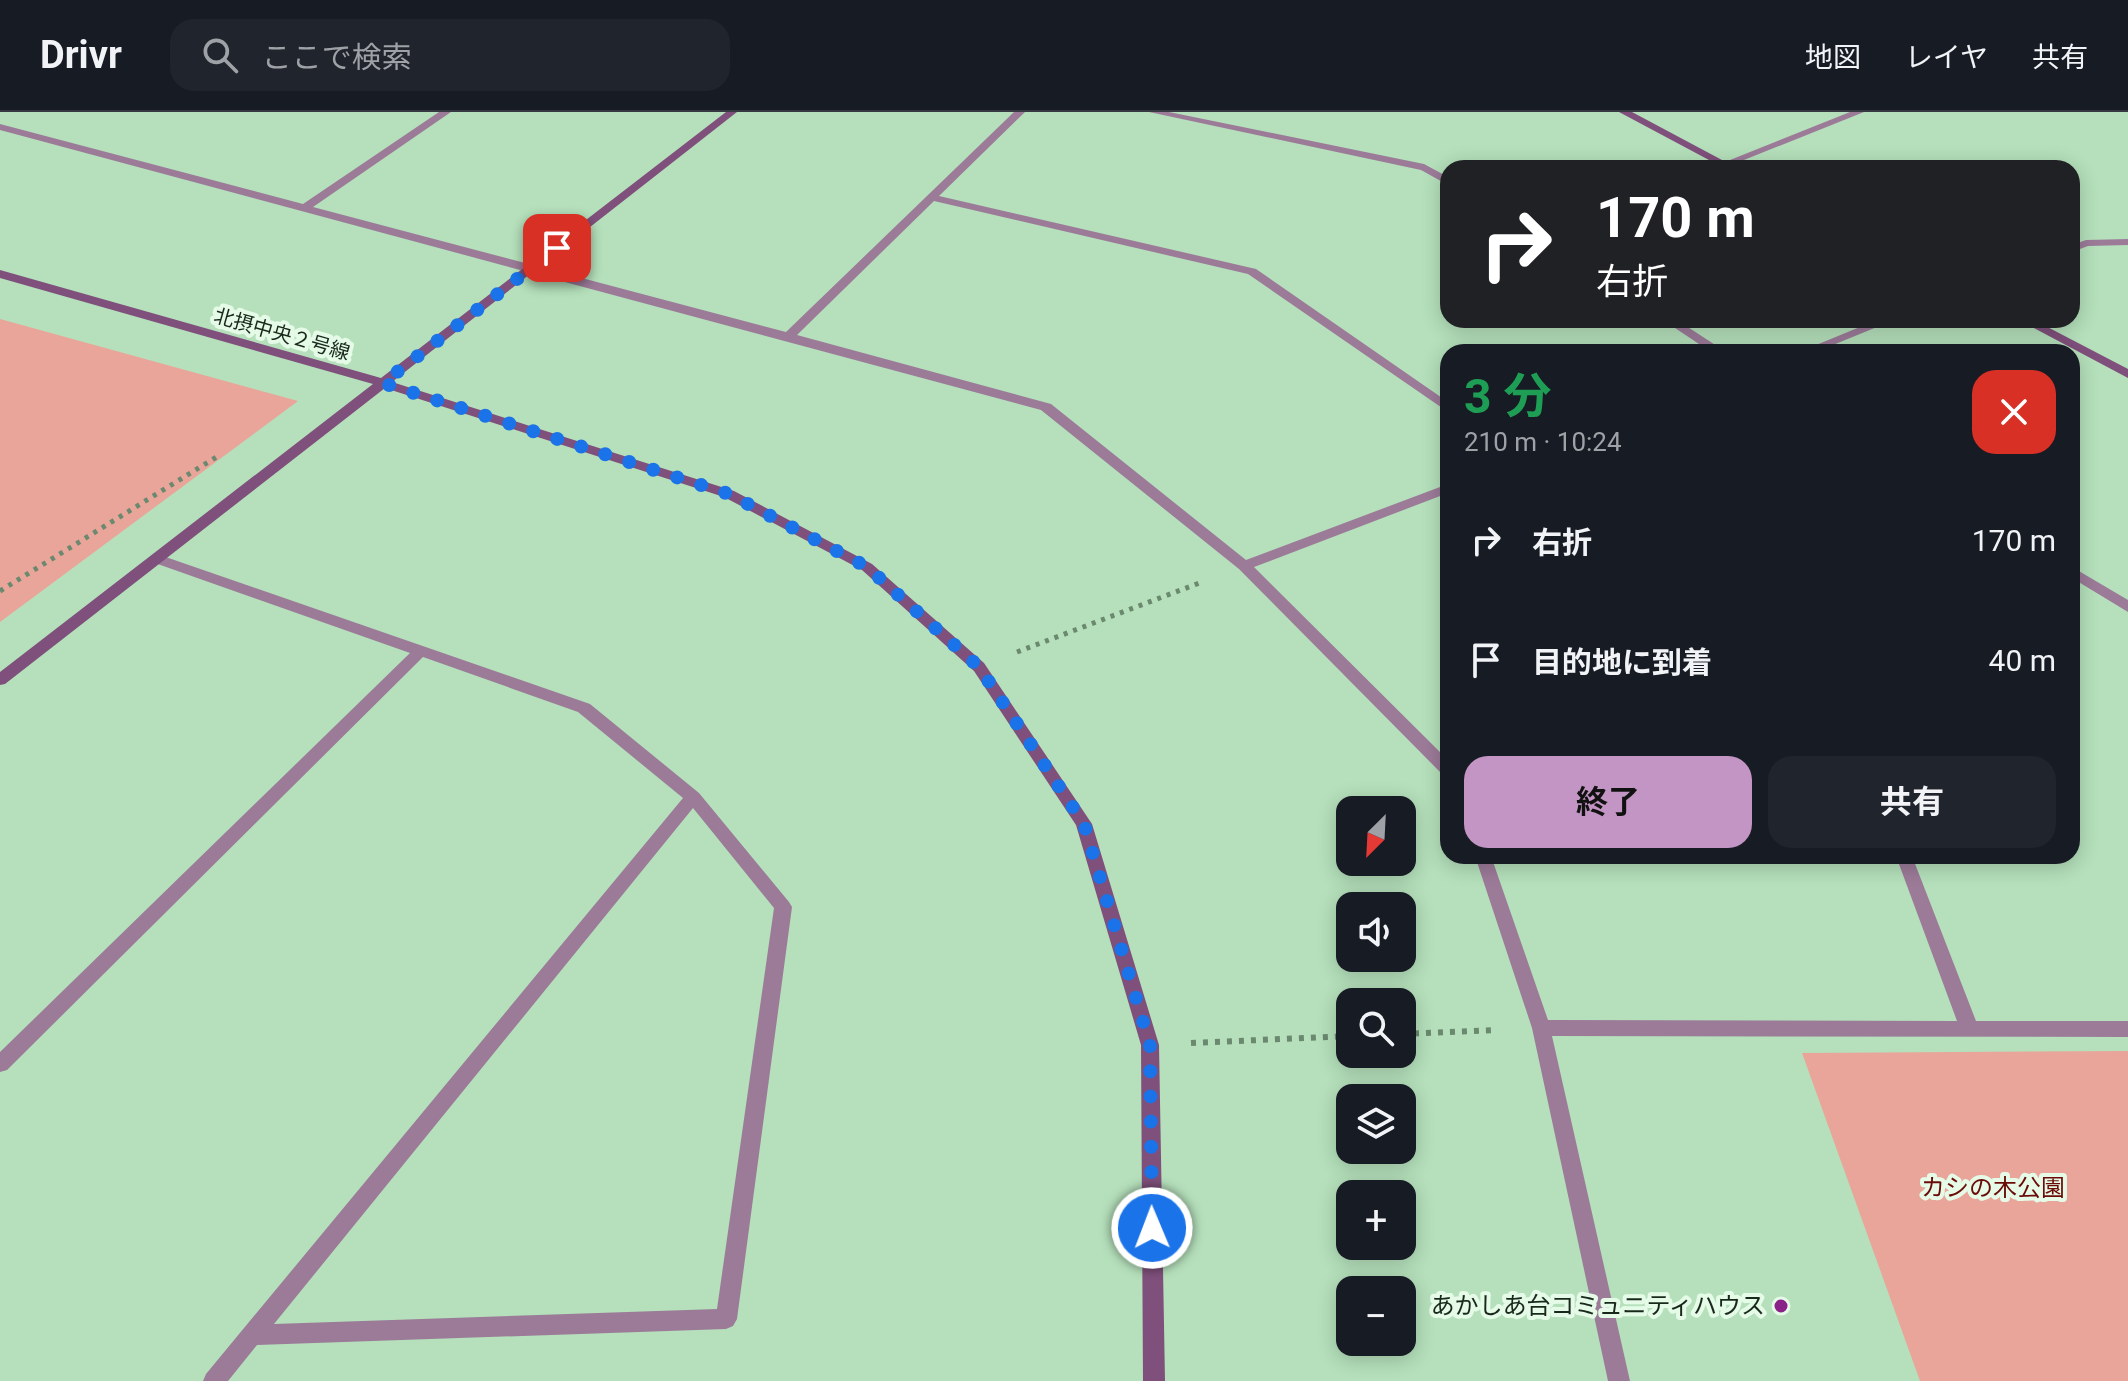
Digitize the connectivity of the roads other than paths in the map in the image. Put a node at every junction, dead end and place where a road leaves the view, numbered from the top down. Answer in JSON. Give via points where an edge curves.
{"nodes":[{"id":1,"x":446,"y":112,"type":"edge"},
{"id":2,"x":732,"y":112,"type":"edge"},
{"id":3,"x":1020,"y":112,"type":"edge"},
{"id":4,"x":1154,"y":112,"type":"edge"},
{"id":5,"x":1624,"y":112,"type":"edge"},
{"id":6,"x":1859,"y":112,"type":"edge"},
{"id":7,"x":0,"y":127,"type":"edge"},
{"id":8,"x":1716,"y":160,"type":"edge"},
{"id":9,"x":1743,"y":160,"type":"edge"},
{"id":10,"x":1440,"y":177,"type":"edge"},
{"id":11,"x":934,"y":198,"type":"junction"},
{"id":12,"x":304,"y":208,"type":"junction"},
{"id":13,"x":2128,"y":242,"type":"edge"},
{"id":14,"x":2080,"y":246,"type":"edge"},
{"id":15,"x":532,"y":268,"type":"junction"},
{"id":16,"x":0,"y":274,"type":"edge"},
{"id":17,"x":1682,"y":328,"type":"edge"},
{"id":18,"x":1867,"y":328,"type":"edge"},
{"id":19,"x":2040,"y":328,"type":"edge"},
{"id":20,"x":788,"y":336,"type":"junction"},
{"id":21,"x":1707,"y":344,"type":"edge"},
{"id":22,"x":1826,"y":344,"type":"edge"},
{"id":23,"x":2071,"y":344,"type":"edge"},
{"id":24,"x":2080,"y":349,"type":"edge"},
{"id":25,"x":2128,"y":374,"type":"edge"},
{"id":26,"x":383,"y":383,"type":"junction"},
{"id":27,"x":1440,"y":402,"type":"edge"},
{"id":28,"x":1440,"y":491,"type":"edge"},
{"id":29,"x":157,"y":559,"type":"junction"},
{"id":30,"x":1244,"y":566,"type":"junction"},
{"id":31,"x":2080,"y":577,"type":"edge"},
{"id":32,"x":2128,"y":607,"type":"edge"},
{"id":33,"x":420,"y":652,"type":"junction"},
{"id":34,"x":0,"y":680,"type":"edge"},
{"id":35,"x":1440,"y":762,"type":"edge"},
{"id":36,"x":693,"y":797,"type":"junction"},
{"id":37,"x":1486,"y":864,"type":"edge"},
{"id":38,"x":1907,"y":864,"type":"edge"},
{"id":39,"x":1541,"y":1028,"type":"junction"},
{"id":40,"x":2128,"y":1029,"type":"edge"},
{"id":41,"x":1970,"y":1030,"type":"junction"},
{"id":42,"x":0,"y":1064,"type":"edge"},
{"id":43,"x":254,"y":1335,"type":"junction"},
{"id":44,"x":214,"y":1381,"type":"edge"},
{"id":45,"x":1154,"y":1381,"type":"edge"},
{"id":46,"x":1619,"y":1381,"type":"edge"}],
"edges":[{"from":1,"to":12,"type":"street"},
{"from":2,"to":15,"type":"street"},
{"from":3,"to":11,"type":"street"},
{"from":4,"to":10,"type":"street","via":[[1424,167]]},
{"from":5,"to":8,"type":"street"},
{"from":6,"to":9,"type":"street"},
{"from":7,"to":12,"type":"street"},
{"from":11,"to":20,"type":"street"},
{"from":11,"to":27,"type":"street","via":[[1252,271]]},
{"from":12,"to":15,"type":"street"},
{"from":13,"to":14,"type":"street"},
{"from":15,"to":20,"type":"street"},
{"from":15,"to":26,"type":"street"},
{"from":16,"to":26,"type":"street","name":"北摂中央２号線"},
{"from":17,"to":21,"type":"street"},
{"from":18,"to":22,"type":"street"},
{"from":19,"to":23,"type":"street"},
{"from":20,"to":30,"type":"street","via":[[1046,407]]},
{"from":24,"to":25,"type":"street"},
{"from":26,"to":29,"type":"street"},
{"from":26,"to":45,"type":"street","name":"北摂中央２号線","via":[[729,494],[867,567],[979,667],[1084,824],[1150,1045]]},
{"from":28,"to":30,"type":"street"},
{"from":29,"to":33,"type":"street"},
{"from":29,"to":34,"type":"street"},
{"from":30,"to":35,"type":"street"},
{"from":31,"to":32,"type":"street"},
{"from":33,"to":36,"type":"street","via":[[584,708]]},
{"from":33,"to":42,"type":"street"},
{"from":36,"to":43,"type":"street"},
{"from":36,"to":43,"type":"street","via":[[783,907],[726,1319]]},
{"from":37,"to":39,"type":"street"},
{"from":38,"to":41,"type":"street"},
{"from":39,"to":41,"type":"street"},
{"from":39,"to":46,"type":"street"},
{"from":40,"to":41,"type":"street"},
{"from":43,"to":44,"type":"street"}]}
